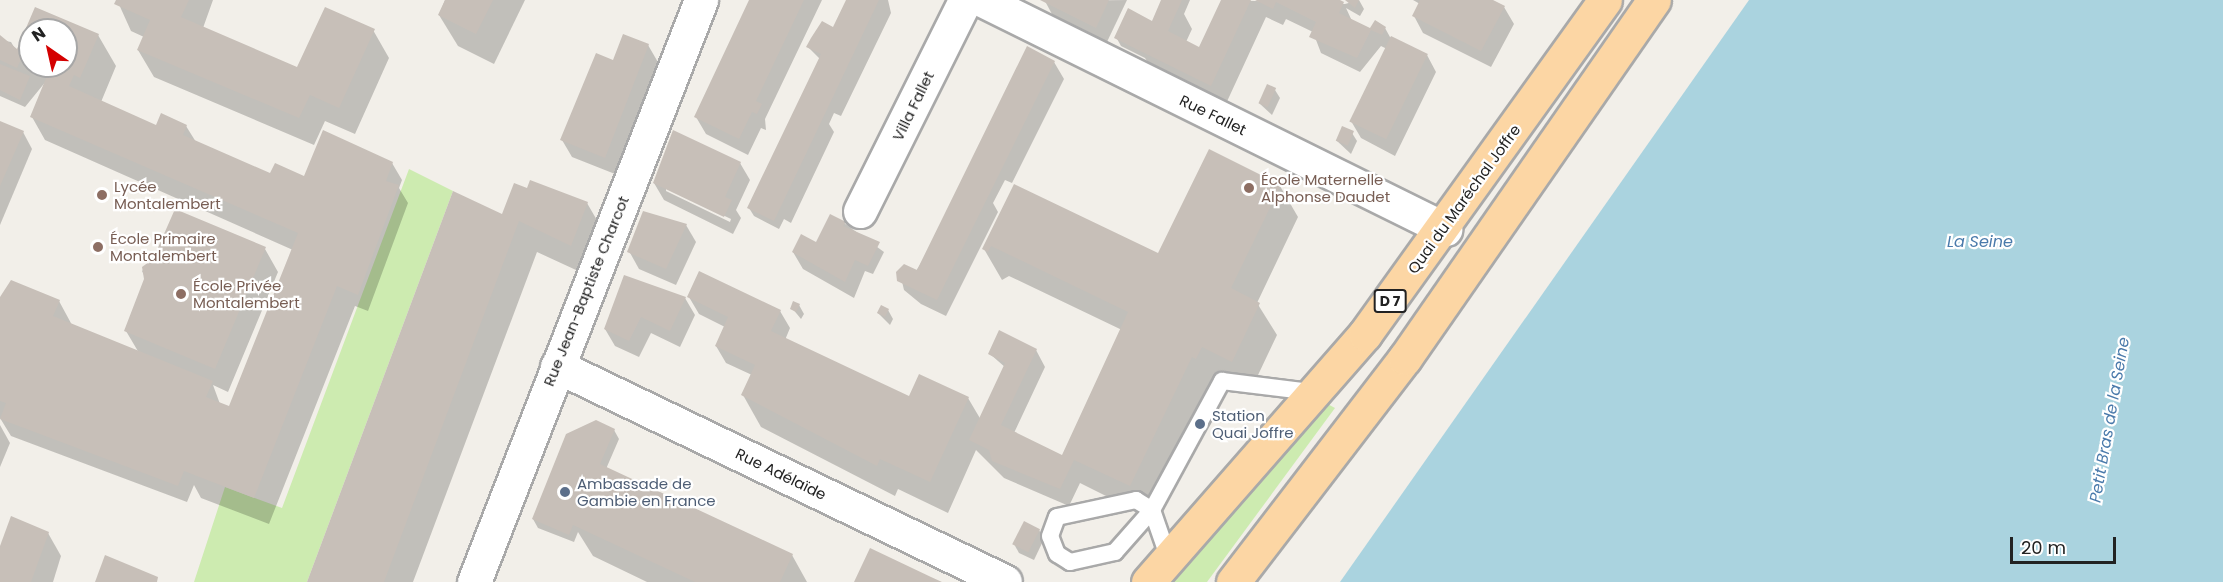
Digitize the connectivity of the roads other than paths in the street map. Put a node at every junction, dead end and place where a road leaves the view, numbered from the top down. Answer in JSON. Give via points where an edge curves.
{"nodes":[{"id":1,"x":701,"y":0,"type":"edge"},
{"id":2,"x":965,"y":0,"type":"edge"},
{"id":3,"x":982,"y":0,"type":"edge"},
{"id":4,"x":1605,"y":0,"type":"edge"},
{"id":5,"x":1654,"y":0,"type":"edge"},
{"id":6,"x":860,"y":211,"type":"dead end"},
{"id":7,"x":1444,"y":229,"type":"junction"},
{"id":8,"x":557,"y":366,"type":"junction"},
{"id":9,"x":1312,"y":392,"type":"junction"},
{"id":10,"x":1152,"y":510,"type":"junction"},
{"id":11,"x":1159,"y":570,"type":"edge"},
{"id":12,"x":474,"y":582,"type":"edge"},
{"id":13,"x":1005,"y":582,"type":"edge"},
{"id":14,"x":1233,"y":582,"type":"edge"}],
"edges":[{"from":1,"to":8,"type":"street","name":"Rue Jean-Baptiste Charcot"},
{"from":2,"to":6,"type":"street","name":"Villa Fallet"},
{"from":3,"to":7,"type":"street","name":"Rue Fallet"},
{"from":4,"to":7,"type":"main road","name":"Quai du Maréchal Joffre","number":"D 7"},
{"from":5,"to":14,"type":"main road","via":[[1405,358]]},
{"from":7,"to":9,"type":"main road","name":"Quai du Maréchal Joffre","number":"D 7"},
{"from":8,"to":12,"type":"street","name":"Rue Jean-Baptiste Charcot"},
{"from":8,"to":13,"type":"street","name":"Rue Adélaïde"},
{"from":9,"to":10,"type":"lane","via":[[1222,381]]},
{"from":9,"to":11,"type":"main road","name":"Quai du Maréchal Joffre","number":"D 7"},
{"from":10,"to":10,"type":"lane","via":[[1115,552],[1070,562],[1057,554],[1050,536],[1057,517],[1136,500]]},
{"from":10,"to":11,"type":"lane"}]}
